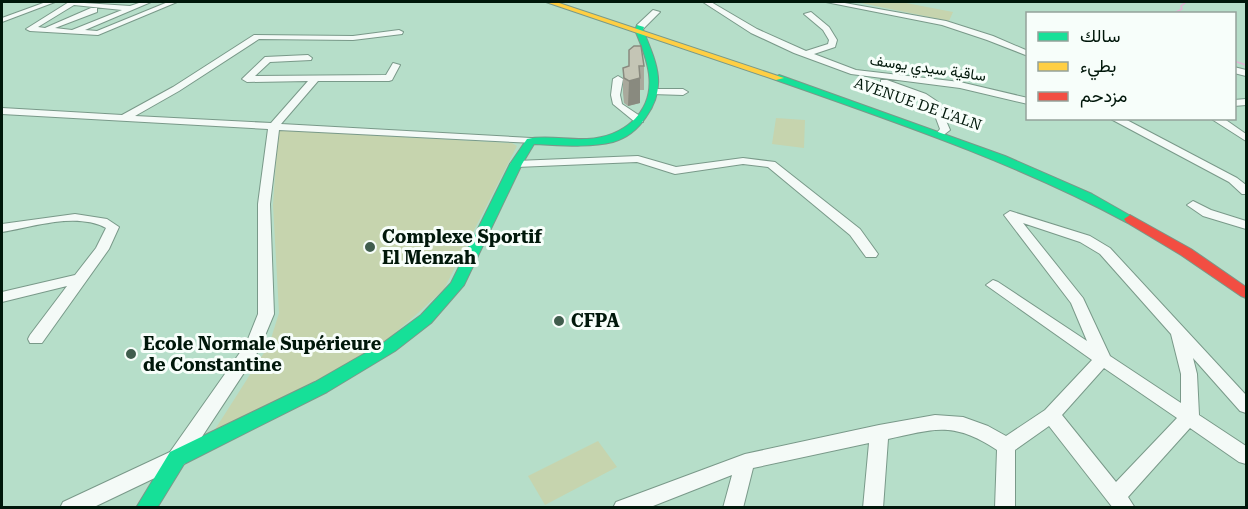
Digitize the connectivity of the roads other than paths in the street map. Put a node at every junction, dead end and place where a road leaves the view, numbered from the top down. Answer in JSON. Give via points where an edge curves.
{"nodes":[{"id":1,"x":51,"y":2,"type":"edge"},
{"id":2,"x":73,"y":2,"type":"edge"},
{"id":3,"x":147,"y":2,"type":"edge"},
{"id":4,"x":173,"y":2,"type":"edge"},
{"id":5,"x":550,"y":2,"type":"edge"},
{"id":6,"x":560,"y":2,"type":"edge"},
{"id":7,"x":707,"y":2,"type":"edge"},
{"id":8,"x":830,"y":2,"type":"edge"},
{"id":9,"x":130,"y":8,"type":"junction"},
{"id":10,"x":94,"y":10,"type":"dead end"},
{"id":11,"x":656,"y":12,"type":"dead end"},
{"id":12,"x":16,"y":14,"type":"junction"},
{"id":13,"x":808,"y":14,"type":"dead end"},
{"id":14,"x":47,"y":18,"type":"junction"},
{"id":15,"x":2,"y":20,"type":"edge"},
{"id":16,"x":639,"y":28,"type":"junction"},
{"id":17,"x":45,"y":30,"type":"junction"},
{"id":18,"x":73,"y":32,"type":"junction"},
{"id":19,"x":399,"y":32,"type":"dead end"},
{"id":20,"x":1026,"y":53,"type":"edge"},
{"id":21,"x":807,"y":54,"type":"junction"},
{"id":22,"x":308,"y":58,"type":"dead end"},
{"id":23,"x":396,"y":65,"type":"dead end"},
{"id":24,"x":859,"y":73,"type":"junction"},
{"id":25,"x":315,"y":79,"type":"junction"},
{"id":26,"x":618,"y":79,"type":"dead end"},
{"id":27,"x":655,"y":92,"type":"junction"},
{"id":28,"x":683,"y":92,"type":"dead end"},
{"id":29,"x":1026,"y":104,"type":"edge"},
{"id":30,"x":2,"y":111,"type":"edge"},
{"id":31,"x":123,"y":118,"type":"junction"},
{"id":32,"x":639,"y":120,"type":"junction"},
{"id":33,"x":1118,"y":120,"type":"edge"},
{"id":34,"x":1218,"y":120,"type":"edge"},
{"id":35,"x":274,"y":126,"type":"junction"},
{"id":36,"x":943,"y":132,"type":"junction"},
{"id":37,"x":1246,"y":138,"type":"edge"},
{"id":38,"x":531,"y":141,"type":"junction"},
{"id":39,"x":516,"y":164,"type":"junction"},
{"id":40,"x":1246,"y":191,"type":"edge"},
{"id":41,"x":1193,"y":205,"type":"dead end"},
{"id":42,"x":1246,"y":225,"type":"edge"},
{"id":43,"x":2,"y":228,"type":"edge"},
{"id":44,"x":870,"y":254,"type":"dead end"},
{"id":45,"x":79,"y":279,"type":"junction"},
{"id":46,"x":1246,"y":282,"type":"edge"},
{"id":47,"x":993,"y":285,"type":"dead end"},
{"id":48,"x":1246,"y":293,"type":"edge"},
{"id":49,"x":2,"y":297,"type":"edge"},
{"id":50,"x":1178,"y":331,"type":"junction"},
{"id":51,"x":36,"y":339,"type":"dead end"},
{"id":52,"x":1103,"y":359,"type":"junction"},
{"id":53,"x":1246,"y":406,"type":"edge"},
{"id":54,"x":1051,"y":415,"type":"junction"},
{"id":55,"x":1190,"y":416,"type":"junction"},
{"id":56,"x":879,"y":432,"type":"junction"},
{"id":57,"x":1006,"y":446,"type":"junction"},
{"id":58,"x":1246,"y":456,"type":"edge"},
{"id":59,"x":177,"y":458,"type":"junction"},
{"id":60,"x":745,"y":462,"type":"junction"},
{"id":61,"x":1121,"y":502,"type":"edge"},
{"id":62,"x":70,"y":507,"type":"edge"},
{"id":63,"x":146,"y":507,"type":"edge"},
{"id":64,"x":623,"y":507,"type":"edge"},
{"id":65,"x":733,"y":507,"type":"edge"},
{"id":66,"x":873,"y":507,"type":"edge"},
{"id":67,"x":1005,"y":507,"type":"edge"}],
"edges":[{"from":1,"to":12,"type":"street"},
{"from":2,"to":9,"type":"street"},
{"from":2,"to":14,"type":"street"},
{"from":3,"to":9,"type":"street"},
{"from":4,"to":18,"type":"street","via":[[98,33]]},
{"from":5,"to":16,"type":"main road"},
{"from":6,"to":16,"type":"main road"},
{"from":7,"to":21,"type":"street","name":"ساقية سيدي يوسف","via":[[754,31]]},
{"from":8,"to":20,"type":"street","via":[[943,23]]},
{"from":9,"to":18,"type":"street"},
{"from":10,"to":17,"type":"street"},
{"from":11,"to":16,"type":"street"},
{"from":12,"to":14,"type":"street"},
{"from":12,"to":15,"type":"street"},
{"from":13,"to":21,"type":"street","via":[[833,40],[832,45]]},
{"from":14,"to":17,"type":"street","via":[[30,28]]},
{"from":16,"to":27,"type":"main road","via":[[656,80]]},
{"from":16,"to":36,"type":"main road"},
{"from":17,"to":18,"type":"street"},
{"from":19,"to":31,"type":"street","via":[[359,38],[257,37]]},
{"from":21,"to":24,"type":"street","name":"ساقية سيدي يوسف"},
{"from":22,"to":25,"type":"street","via":[[268,59],[247,79]]},
{"from":23,"to":25,"type":"street","via":[[389,78]]},
{"from":24,"to":29,"type":"street","name":"ساقية سيدي يوسف","via":[[944,82]]},
{"from":24,"to":36,"type":"street","name":"ساقية سيدي يوسف","via":[[923,96],[938,107]]},
{"from":25,"to":35,"type":"street"},
{"from":26,"to":32,"type":"street","via":[[616,104]]},
{"from":27,"to":28,"type":"street"},
{"from":27,"to":32,"type":"main road","via":[[649,110]]},
{"from":30,"to":31,"type":"street"},
{"from":31,"to":35,"type":"street"},
{"from":32,"to":38,"type":"main road","via":[[625,134],[614,138]]},
{"from":33,"to":40,"type":"street","via":[[1233,180]]},
{"from":34,"to":37,"type":"street"},
{"from":35,"to":38,"type":"street"},
{"from":35,"to":59,"type":"street","via":[[264,204],[266,314],[253,345]]},
{"from":36,"to":46,"type":"main road","name":"AVENUE DE L'ALN","via":[[1005,152],[1083,187],[1186,243]]},
{"from":36,"to":48,"type":"main road","via":[[1088,196],[1181,249]]},
{"from":38,"to":39,"type":"main road"},
{"from":39,"to":44,"type":"street","via":[[638,159],[683,171],[743,161],[763,162],[778,168],[855,232]]},
{"from":39,"to":59,"type":"main road","via":[[457,285],[426,319],[389,347],[321,387]]},
{"from":41,"to":42,"type":"street"},
{"from":43,"to":45,"type":"street","via":[[74,218],[108,222],[113,227],[102,249]]},
{"from":45,"to":49,"type":"street"},
{"from":45,"to":51,"type":"street"},
{"from":47,"to":52,"type":"street"},
{"from":50,"to":52,"type":"street","via":[[1105,251],[1085,239],[1010,215],[1078,301]]},
{"from":50,"to":53,"type":"street"},
{"from":50,"to":55,"type":"street","via":[[1189,374]]},
{"from":52,"to":54,"type":"street"},
{"from":52,"to":55,"type":"street"},
{"from":54,"to":57,"type":"street"},
{"from":54,"to":61,"type":"street"},
{"from":55,"to":58,"type":"street"},
{"from":55,"to":61,"type":"street"},
{"from":56,"to":57,"type":"street","via":[[947,420],[972,427]]},
{"from":56,"to":60,"type":"street"},
{"from":56,"to":66,"type":"street"},
{"from":57,"to":67,"type":"street"},
{"from":59,"to":62,"type":"street"},
{"from":59,"to":63,"type":"main road"},
{"from":60,"to":64,"type":"street"},
{"from":60,"to":65,"type":"street"}]}
